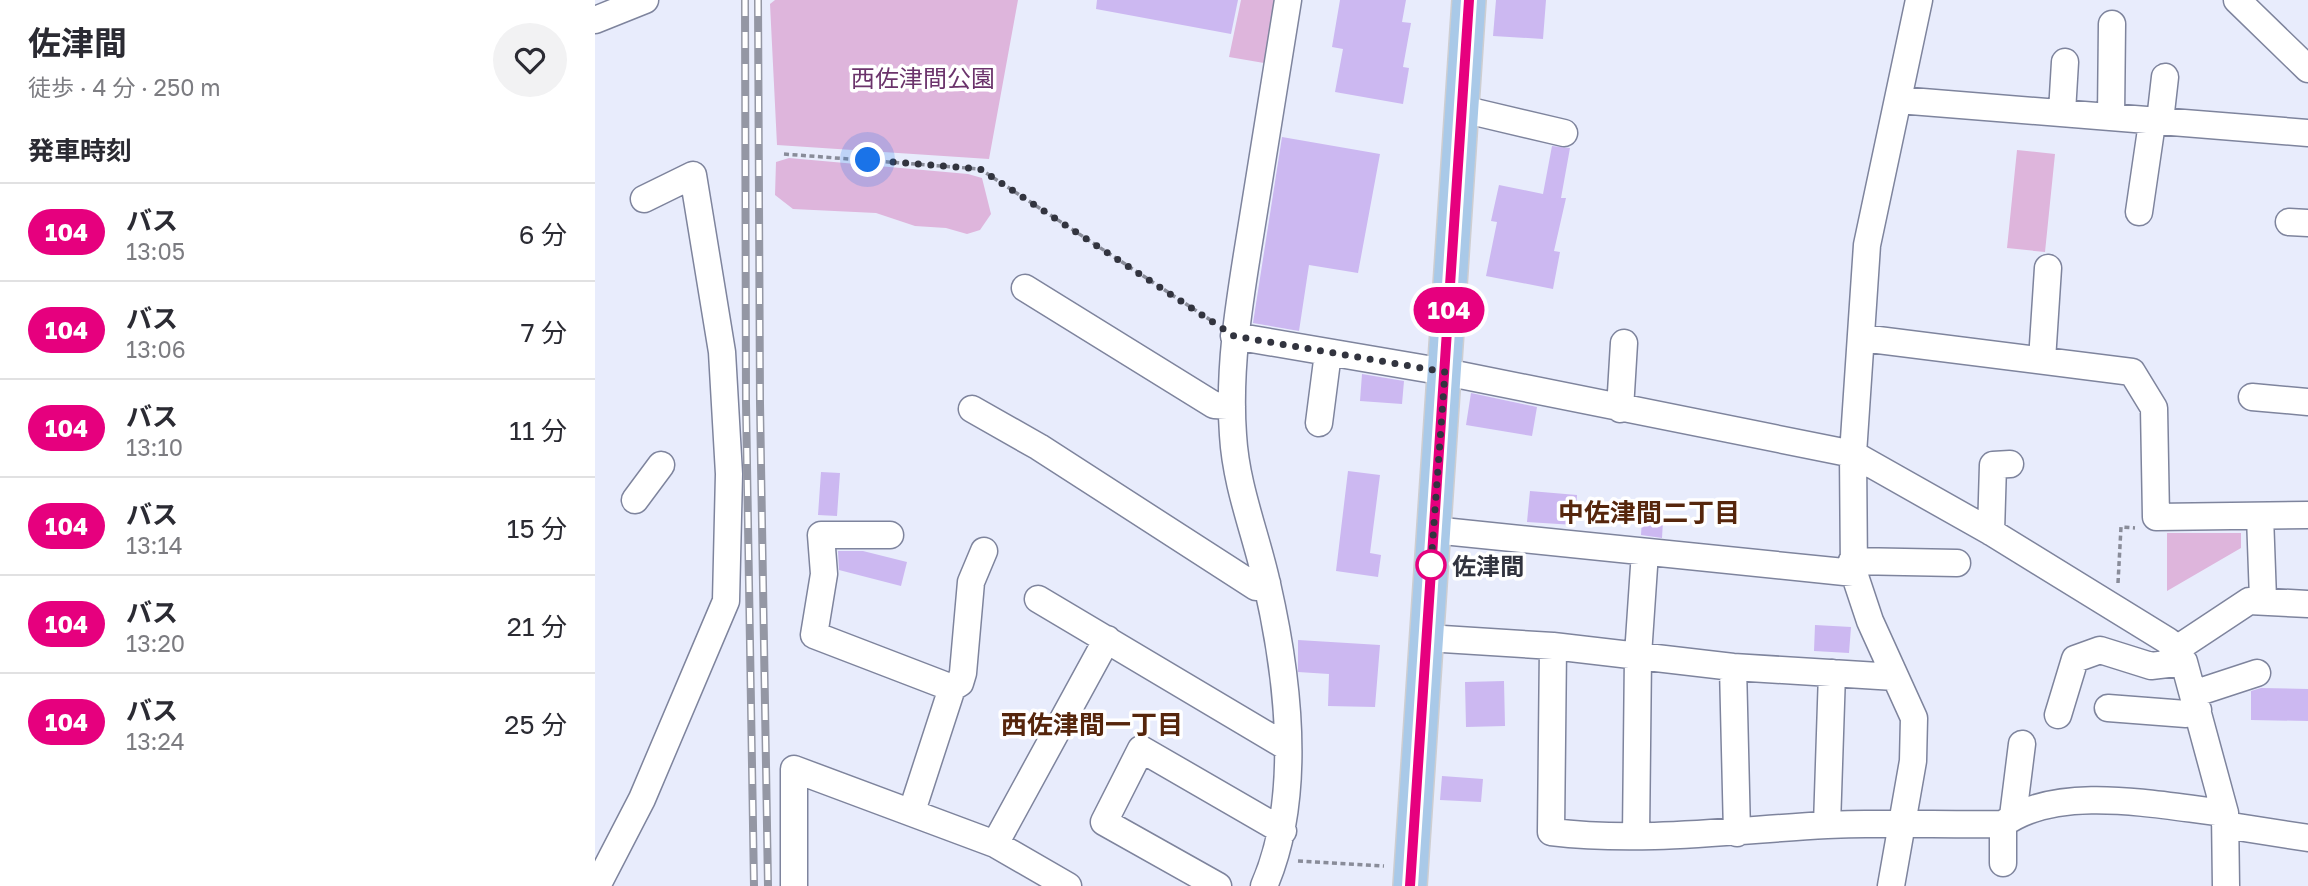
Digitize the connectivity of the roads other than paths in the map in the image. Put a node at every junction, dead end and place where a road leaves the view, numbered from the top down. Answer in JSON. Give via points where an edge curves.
{"nodes":[{"id":1,"x":645,"y":0,"type":"edge"},
{"id":2,"x":1288,"y":0,"type":"edge"},
{"id":3,"x":1469,"y":0,"type":"edge"},
{"id":4,"x":1919,"y":0,"type":"edge"},
{"id":5,"x":2237,"y":0,"type":"edge"},
{"id":6,"x":595,"y":20,"type":"edge"},
{"id":7,"x":2112,"y":24,"type":"dead end"},
{"id":8,"x":2065,"y":62,"type":"dead end"},
{"id":9,"x":2308,"y":69,"type":"edge"},
{"id":10,"x":2165,"y":77,"type":"dead end"},
{"id":11,"x":1898,"y":100,"type":"junction"},
{"id":12,"x":1462,"y":109,"type":"junction"},
{"id":13,"x":2062,"y":112,"type":"junction"},
{"id":14,"x":2111,"y":117,"type":"junction"},
{"id":15,"x":2152,"y":123,"type":"junction"},
{"id":16,"x":1564,"y":133,"type":"dead end"},
{"id":17,"x":2308,"y":133,"type":"edge"},
{"id":18,"x":643,"y":200,"type":"dead end"},
{"id":19,"x":2140,"y":212,"type":"dead end"},
{"id":20,"x":2048,"y":268,"type":"dead end"},
{"id":21,"x":1025,"y":288,"type":"dead end"},
{"id":22,"x":1234,"y":336,"type":"junction"},
{"id":23,"x":1862,"y":338,"type":"junction"},
{"id":24,"x":1624,"y":343,"type":"dead end"},
{"id":25,"x":1328,"y":354,"type":"junction"},
{"id":26,"x":2042,"y":360,"type":"junction"},
{"id":27,"x":1445,"y":372,"type":"junction"},
{"id":28,"x":2252,"y":397,"type":"dead end"},
{"id":29,"x":2308,"y":402,"type":"edge"},
{"id":30,"x":1232,"y":406,"type":"junction"},
{"id":31,"x":972,"y":409,"type":"dead end"},
{"id":32,"x":1620,"y":409,"type":"junction"},
{"id":33,"x":1319,"y":423,"type":"dead end"},
{"id":34,"x":1853,"y":453,"type":"junction"},
{"id":35,"x":2010,"y":464,"type":"dead end"},
{"id":36,"x":661,"y":465,"type":"dead end"},
{"id":37,"x":635,"y":500,"type":"dead end"},
{"id":38,"x":2308,"y":515,"type":"edge"},
{"id":39,"x":2260,"y":516,"type":"junction"},
{"id":40,"x":1433,"y":530,"type":"junction"},
{"id":41,"x":1991,"y":533,"type":"junction"},
{"id":42,"x":890,"y":535,"type":"dead end"},
{"id":43,"x":983,"y":551,"type":"dead end"},
{"id":44,"x":1645,"y":552,"type":"junction"},
{"id":45,"x":1957,"y":563,"type":"dead end"},
{"id":46,"x":1853,"y":567,"type":"junction"},
{"id":47,"x":1267,"y":583,"type":"junction"},
{"id":48,"x":1038,"y":599,"type":"dead end"},
{"id":49,"x":2263,"y":599,"type":"junction"},
{"id":50,"x":2308,"y":604,"type":"edge"},
{"id":51,"x":1427,"y":638,"type":"junction"},
{"id":52,"x":1107,"y":639,"type":"junction"},
{"id":53,"x":1553,"y":646,"type":"junction"},
{"id":54,"x":1638,"y":655,"type":"junction"},
{"id":55,"x":2179,"y":656,"type":"junction"},
{"id":56,"x":1733,"y":667,"type":"junction"},
{"id":57,"x":1832,"y":673,"type":"junction"},
{"id":58,"x":2257,"y":673,"type":"dead end"},
{"id":59,"x":1895,"y":677,"type":"junction"},
{"id":60,"x":952,"y":688,"type":"junction"},
{"id":61,"x":2196,"y":702,"type":"junction"},
{"id":62,"x":2108,"y":708,"type":"dead end"},
{"id":63,"x":2058,"y":715,"type":"dead end"},
{"id":64,"x":2021,"y":744,"type":"dead end"},
{"id":65,"x":1287,"y":747,"type":"junction"},
{"id":66,"x":912,"y":811,"type":"junction"},
{"id":67,"x":2225,"y":819,"type":"junction"},
{"id":68,"x":2008,"y":820,"type":"junction"},
{"id":69,"x":1827,"y":825,"type":"junction"},
{"id":70,"x":1900,"y":825,"type":"junction"},
{"id":71,"x":1283,"y":831,"type":"junction"},
{"id":72,"x":1737,"y":833,"type":"junction"},
{"id":73,"x":1636,"y":836,"type":"junction"},
{"id":74,"x":2308,"y":838,"type":"edge"},
{"id":75,"x":995,"y":844,"type":"junction"},
{"id":76,"x":2003,"y":863,"type":"dead end"},
{"id":77,"x":1410,"y":877,"type":"edge"},
{"id":78,"x":597,"y":886,"type":"edge"},
{"id":79,"x":795,"y":886,"type":"edge"},
{"id":80,"x":1068,"y":886,"type":"edge"},
{"id":81,"x":1218,"y":886,"type":"edge"},
{"id":82,"x":1264,"y":886,"type":"edge"},
{"id":83,"x":1891,"y":886,"type":"edge"},
{"id":84,"x":2226,"y":886,"type":"edge"}],
"edges":[{"from":1,"to":6,"type":"street"},
{"from":2,"to":22,"type":"street"},
{"from":3,"to":12,"type":"main road"},
{"from":4,"to":11,"type":"street"},
{"from":5,"to":9,"type":"street"},
{"from":7,"to":14,"type":"street"},
{"from":8,"to":13,"type":"street"},
{"from":10,"to":15,"type":"street","via":[[2161,112]]},
{"from":11,"to":13,"type":"street"},
{"from":11,"to":23,"type":"street","via":[[1867,245]]},
{"from":12,"to":16,"type":"street"},
{"from":12,"to":27,"type":"main road"},
{"from":13,"to":14,"type":"street"},
{"from":14,"to":15,"type":"street"},
{"from":15,"to":17,"type":"street"},
{"from":15,"to":19,"type":"street"},
{"from":18,"to":78,"type":"street","via":[[693,175],[722,352],[729,474],[726,601],[642,799]]},
{"from":20,"to":26,"type":"street"},
{"from":21,"to":30,"type":"street","via":[[1214,405]]},
{"from":22,"to":25,"type":"street"},
{"from":22,"to":30,"type":"street"},
{"from":23,"to":26,"type":"street"},
{"from":23,"to":34,"type":"street"},
{"from":24,"to":32,"type":"street"},
{"from":25,"to":27,"type":"street"},
{"from":25,"to":33,"type":"street"},
{"from":26,"to":39,"type":"street","via":[[2132,372],[2154,408],[2156,517]]},
{"from":27,"to":32,"type":"street"},
{"from":27,"to":40,"type":"main road"},
{"from":28,"to":29,"type":"street"},
{"from":30,"to":47,"type":"street","via":[[1240,488]]},
{"from":31,"to":47,"type":"street","via":[[1256,587]]},
{"from":32,"to":34,"type":"street"},
{"from":34,"to":41,"type":"street"},
{"from":34,"to":46,"type":"street"},
{"from":35,"to":41,"type":"street","via":[[1993,465]]},
{"from":36,"to":37,"type":"street"},
{"from":38,"to":39,"type":"street"},
{"from":39,"to":49,"type":"street"},
{"from":40,"to":44,"type":"street"},
{"from":40,"to":51,"type":"main road"},
{"from":41,"to":55,"type":"street","via":[[2168,641]]},
{"from":42,"to":60,"type":"street","via":[[821,535],[824,574],[814,635]]},
{"from":43,"to":60,"type":"street","via":[[971,582],[963,673]]},
{"from":44,"to":46,"type":"street"},
{"from":44,"to":54,"type":"street"},
{"from":45,"to":46,"type":"street"},
{"from":46,"to":59,"type":"street"},
{"from":47,"to":65,"type":"street","via":[[1282,662]]},
{"from":48,"to":52,"type":"street"},
{"from":49,"to":50,"type":"street"},
{"from":49,"to":55,"type":"street","via":[[2249,601]]},
{"from":51,"to":53,"type":"street"},
{"from":51,"to":77,"type":"main road"},
{"from":52,"to":65,"type":"street"},
{"from":52,"to":75,"type":"street"},
{"from":53,"to":54,"type":"street"},
{"from":53,"to":73,"type":"street","via":[[1551,832],[1597,838]]},
{"from":54,"to":56,"type":"street"},
{"from":54,"to":73,"type":"street"},
{"from":55,"to":61,"type":"street"},
{"from":55,"to":63,"type":"street","via":[[2151,666],[2100,650],[2075,659]]},
{"from":56,"to":57,"type":"street"},
{"from":56,"to":72,"type":"street"},
{"from":57,"to":59,"type":"street"},
{"from":57,"to":69,"type":"street"},
{"from":58,"to":61,"type":"street"},
{"from":59,"to":70,"type":"street","via":[[1914,718],[1913,761]]},
{"from":60,"to":66,"type":"street"},
{"from":61,"to":62,"type":"street","via":[[2186,714]]},
{"from":61,"to":67,"type":"street"},
{"from":64,"to":68,"type":"street"},
{"from":65,"to":71,"type":"street"},
{"from":66,"to":75,"type":"street"},
{"from":66,"to":79,"type":"street","via":[[794,769]]},
{"from":67,"to":68,"type":"street","via":[[2098,799],[2059,804]]},
{"from":67,"to":74,"type":"street"},
{"from":67,"to":84,"type":"street"},
{"from":68,"to":70,"type":"street"},
{"from":68,"to":76,"type":"street"},
{"from":69,"to":70,"type":"street"},
{"from":69,"to":72,"type":"street"},
{"from":70,"to":83,"type":"street"},
{"from":71,"to":81,"type":"street","via":[[1141,749],[1104,822]]},
{"from":71,"to":82,"type":"street"},
{"from":72,"to":73,"type":"street"},
{"from":75,"to":80,"type":"street"}]}
